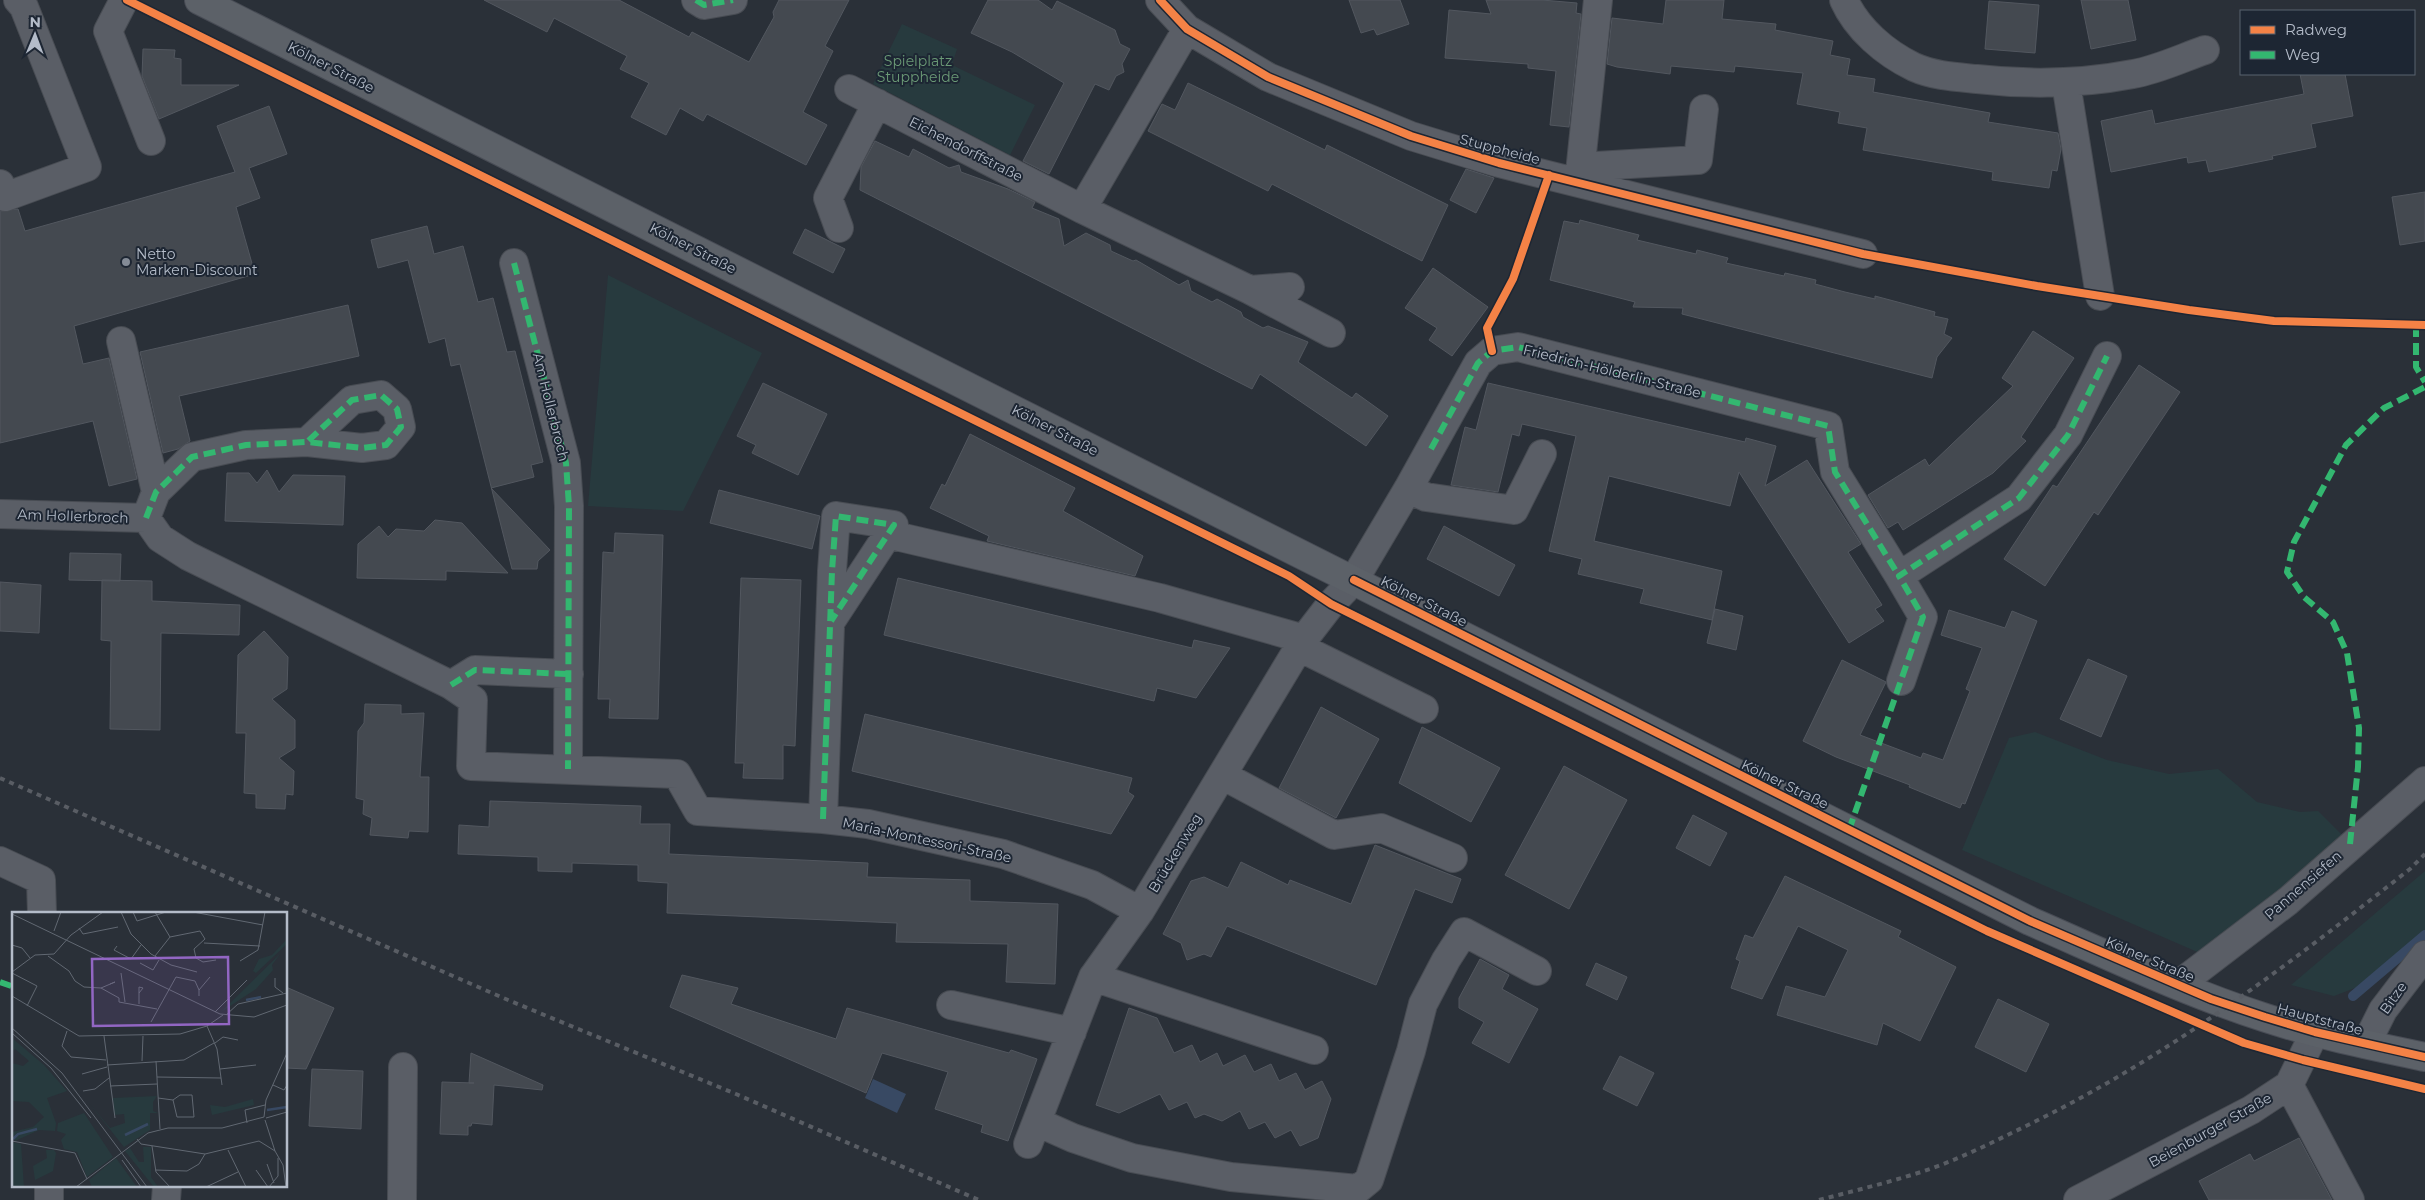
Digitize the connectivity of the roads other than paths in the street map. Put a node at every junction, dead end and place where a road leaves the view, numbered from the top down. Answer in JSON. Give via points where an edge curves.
{"nodes":[{"id":1,"x":18,"y":0,"type":"edge"},
{"id":2,"x":124,"y":0,"type":"edge"},
{"id":3,"x":199,"y":0,"type":"edge"},
{"id":4,"x":696,"y":0,"type":"edge"},
{"id":5,"x":734,"y":0,"type":"edge"},
{"id":6,"x":1160,"y":0,"type":"edge"},
{"id":7,"x":1598,"y":0,"type":"edge"},
{"id":8,"x":1844,"y":0,"type":"edge"},
{"id":9,"x":1187,"y":29,"type":"junction"},
{"id":10,"x":2205,"y":50,"type":"dead end"},
{"id":11,"x":2066,"y":83,"type":"junction"},
{"id":12,"x":849,"y":90,"type":"dead end"},
{"id":13,"x":877,"y":103,"type":"junction"},
{"id":14,"x":1704,"y":109,"type":"dead end"},
{"id":15,"x":151,"y":141,"type":"dead end"},
{"id":16,"x":1579,"y":182,"type":"junction"},
{"id":17,"x":0,"y":184,"type":"edge"},
{"id":18,"x":1082,"y":209,"type":"junction"},
{"id":19,"x":839,"y":228,"type":"dead end"},
{"id":20,"x":1863,"y":254,"type":"dead end"},
{"id":21,"x":514,"y":263,"type":"dead end"},
{"id":22,"x":1290,"y":287,"type":"dead end"},
{"id":23,"x":1250,"y":290,"type":"junction"},
{"id":24,"x":2100,"y":296,"type":"dead end"},
{"id":25,"x":1331,"y":333,"type":"dead end"},
{"id":26,"x":122,"y":341,"type":"dead end"},
{"id":27,"x":2107,"y":356,"type":"dead end"},
{"id":28,"x":307,"y":442,"type":"dead end"},
{"id":29,"x":1542,"y":454,"type":"dead end"},
{"id":30,"x":1408,"y":489,"type":"junction"},
{"id":31,"x":156,"y":492,"type":"junction"},
{"id":32,"x":0,"y":514,"type":"edge"},
{"id":33,"x":146,"y":518,"type":"junction"},
{"id":34,"x":887,"y":534,"type":"junction"},
{"id":35,"x":1900,"y":576,"type":"junction"},
{"id":36,"x":1354,"y":580,"type":"junction"},
{"id":37,"x":831,"y":621,"type":"junction"},
{"id":38,"x":1302,"y":643,"type":"junction"},
{"id":39,"x":568,"y":674,"type":"junction"},
{"id":40,"x":1901,"y":682,"type":"dead end"},
{"id":41,"x":451,"y":685,"type":"junction"},
{"id":42,"x":1424,"y":709,"type":"dead end"},
{"id":43,"x":568,"y":769,"type":"junction"},
{"id":44,"x":677,"y":774,"type":"joint"},
{"id":45,"x":1222,"y":776,"type":"junction"},
{"id":46,"x":2425,"y":781,"type":"edge"},
{"id":47,"x":823,"y":819,"type":"junction"},
{"id":48,"x":1454,"y":858,"type":"dead end"},
{"id":49,"x":0,"y":861,"type":"edge"},
{"id":50,"x":1140,"y":911,"type":"junction"},
{"id":51,"x":42,"y":912,"type":"edge"},
{"id":52,"x":2425,"y":955,"type":"edge"},
{"id":53,"x":1537,"y":972,"type":"dead end"},
{"id":54,"x":1093,"y":977,"type":"junction"},
{"id":55,"x":2178,"y":985,"type":"junction"},
{"id":56,"x":2211,"y":998,"type":"joint"},
{"id":57,"x":951,"y":1005,"type":"dead end"},
{"id":58,"x":1072,"y":1032,"type":"junction"},
{"id":59,"x":2315,"y":1032,"type":"junction"},
{"id":60,"x":2366,"y":1044,"type":"junction"},
{"id":61,"x":1314,"y":1050,"type":"dead end"},
{"id":62,"x":2425,"y":1058,"type":"edge"},
{"id":63,"x":402,"y":1066,"type":"dead end"},
{"id":64,"x":2289,"y":1085,"type":"junction"},
{"id":65,"x":402,"y":1200,"type":"edge"},
{"id":66,"x":2078,"y":1200,"type":"edge"},
{"id":67,"x":2350,"y":1200,"type":"edge"}],
"edges":[{"from":1,"to":17,"type":"street","via":[[24,7],[86,167],[5,197]]},
{"from":2,"to":15,"type":"street","via":[[108,31]]},
{"from":3,"to":36,"type":"main road","name":"Kölner Straße"},
{"from":4,"to":5,"type":"street","via":[[704,4]]},
{"from":6,"to":9,"type":"street","name":"Stuppheide"},
{"from":7,"to":16,"type":"street"},
{"from":8,"to":11,"type":"street","via":[[1851,15],[1870,35],[1892,55],[1915,67],[1951,77]]},
{"from":9,"to":16,"type":"street","name":"Stuppheide","via":[[1268,77],[1411,136],[1499,163]]},
{"from":9,"to":18,"type":"street"},
{"from":10,"to":11,"type":"street","via":[[2135,74]]},
{"from":11,"to":24,"type":"street"},
{"from":12,"to":13,"type":"street","name":"Eichendorffstraße"},
{"from":13,"to":18,"type":"street","name":"Eichendorffstraße"},
{"from":13,"to":19,"type":"street","via":[[828,198]]},
{"from":14,"to":16,"type":"street","via":[[1698,160],[1596,166]]},
{"from":16,"to":20,"type":"street","name":"Stuppheide"},
{"from":18,"to":23,"type":"street","name":"Eichendorffstraße"},
{"from":21,"to":39,"type":"street","name":"Am Hollerbroch","via":[[566,463],[569,506]]},
{"from":22,"to":23,"type":"street"},
{"from":23,"to":25,"type":"street","name":"Eichendorffstraße"},
{"from":26,"to":31,"type":"street"},
{"from":27,"to":35,"type":"street","via":[[2068,436],[2018,498]]},
{"from":28,"to":31,"type":"street","name":"Am Hollerbroch","via":[[246,445],[192,457]]},
{"from":29,"to":30,"type":"street","via":[[1514,510],[1426,497]]},
{"from":30,"to":35,"type":"street","name":"Friedrich-Hölderlin-Straße","via":[[1478,363],[1492,351],[1518,347],[1828,426],[1835,472]]},
{"from":30,"to":36,"type":"street","name":"Friedrich-Hölderlin-Straße"},
{"from":31,"to":33,"type":"street","name":"Am Hollerbroch"},
{"from":32,"to":33,"type":"street","name":"Am Hollerbroch"},
{"from":33,"to":41,"type":"street","name":"Am Hollerbroch","via":[[160,538],[188,556]]},
{"from":34,"to":37,"type":"street"},
{"from":34,"to":37,"type":"street","name":"Maria-Montessori-Straße","via":[[894,525],[836,516]]},
{"from":34,"to":38,"type":"street","via":[[1160,598]]},
{"from":35,"to":40,"type":"street","name":"Friedrich-Hölderlin-Straße","via":[[1923,618]]},
{"from":36,"to":38,"type":"street","name":"Brückenweg"},
{"from":36,"to":55,"type":"main road","name":"Kölner Straße","via":[[2030,921]]},
{"from":37,"to":47,"type":"street","name":"Maria-Montessori-Straße"},
{"from":38,"to":42,"type":"street"},
{"from":38,"to":45,"type":"street","name":"Brückenweg"},
{"from":39,"to":41,"type":"street","via":[[475,670]]},
{"from":39,"to":43,"type":"street","name":"Am Hollerbroch"},
{"from":41,"to":43,"type":"street","name":"Am Hollerbroch","via":[[473,700],[471,766]]},
{"from":43,"to":44,"type":"street","name":"Am Hollerbroch"},
{"from":44,"to":47,"type":"street","name":"Maria-Montessori-Straße","via":[[698,810]]},
{"from":45,"to":48,"type":"street","via":[[1334,835],[1381,828]]},
{"from":45,"to":50,"type":"street","name":"Brückenweg"},
{"from":46,"to":55,"type":"street","name":"Pannensiefen","via":[[2288,900]]},
{"from":47,"to":50,"type":"street","name":"Maria-Montessori-Straße","via":[[868,824],[1003,854],[1092,884]]},
{"from":49,"to":51,"type":"street","via":[[41,880]]},
{"from":50,"to":54,"type":"street","name":"Brückenweg"},
{"from":52,"to":60,"type":"street","name":"Bitze","via":[[2383,1010]]},
{"from":53,"to":58,"type":"street","name":"Brückenweg","via":[[1464,932],[1423,1004],[1369,1180],[1358,1189],[1232,1177],[1132,1158],[1073,1138],[1033,1133]]},
{"from":54,"to":58,"type":"street","name":"Brückenweg"},
{"from":54,"to":61,"type":"street"},
{"from":55,"to":56,"type":"main road","name":"Kölner Straße"},
{"from":56,"to":59,"type":"main road","name":"Hauptstraße"},
{"from":57,"to":58,"type":"street"},
{"from":59,"to":60,"type":"main road","name":"Hauptstraße"},
{"from":59,"to":64,"type":"street"},
{"from":60,"to":62,"type":"main road","name":"Hauptstraße"},
{"from":63,"to":65,"type":"street"},
{"from":64,"to":66,"type":"street","name":"Beienburger Straße","via":[[2251,1110]]},
{"from":64,"to":67,"type":"street"}]}
